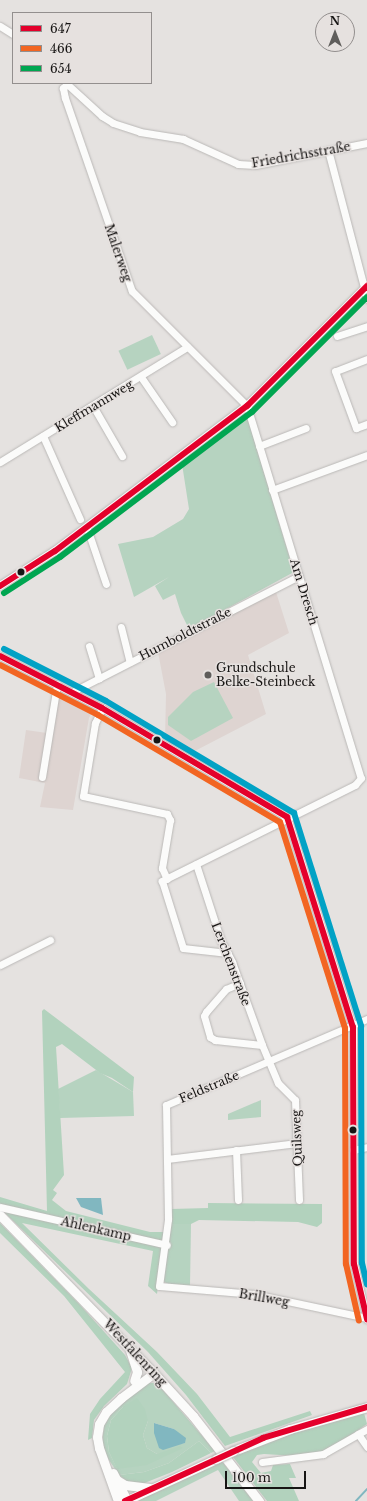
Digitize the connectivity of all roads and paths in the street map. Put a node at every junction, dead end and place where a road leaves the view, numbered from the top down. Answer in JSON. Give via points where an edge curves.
{"nodes":[{"id":1,"x":0,"y":26,"type":"edge"},
{"id":2,"x":12,"y":33,"type":"edge"},
{"id":3,"x":66,"y":84,"type":"edge"},
{"id":4,"x":367,"y":144,"type":"edge"},
{"id":5,"x":328,"y":150,"type":"junction"},
{"id":6,"x":365,"y":288,"type":"edge"},
{"id":7,"x":367,"y":299,"type":"edge"},
{"id":8,"x":367,"y":326,"type":"edge"},
{"id":9,"x":337,"y":336,"type":"dead end"},
{"id":10,"x":187,"y":347,"type":"junction"},
{"id":11,"x":367,"y":359,"type":"edge"},
{"id":12,"x":141,"y":377,"type":"junction"},
{"id":13,"x":93,"y":406,"type":"junction"},
{"id":14,"x":247,"y":406,"type":"junction"},
{"id":15,"x":172,"y":422,"type":"dead end"},
{"id":16,"x":367,"y":424,"type":"edge"},
{"id":17,"x":306,"y":428,"type":"dead end"},
{"id":18,"x":43,"y":436,"type":"junction"},
{"id":19,"x":258,"y":446,"type":"junction"},
{"id":20,"x":367,"y":455,"type":"edge"},
{"id":21,"x":122,"y":456,"type":"dead end"},
{"id":22,"x":0,"y":462,"type":"edge"},
{"id":23,"x":272,"y":490,"type":"junction"},
{"id":24,"x":80,"y":519,"type":"dead end"},
{"id":25,"x":87,"y":528,"type":"junction"},
{"id":26,"x":299,"y":576,"type":"junction"},
{"id":27,"x":106,"y":584,"type":"dead end"},
{"id":28,"x":0,"y":586,"type":"edge"},
{"id":29,"x":121,"y":627,"type":"dead end"},
{"id":30,"x":89,"y":646,"type":"dead end"},
{"id":31,"x":0,"y":656,"type":"edge"},
{"id":32,"x":130,"y":662,"type":"junction"},
{"id":33,"x":98,"y":679,"type":"junction"},
{"id":34,"x":57,"y":684,"type":"junction"},
{"id":35,"x":72,"y":692,"type":"junction"},
{"id":36,"x":102,"y":708,"type":"junction"},
{"id":37,"x":42,"y":778,"type":"dead end"},
{"id":38,"x":287,"y":817,"type":"junction"},
{"id":39,"x":196,"y":864,"type":"junction"},
{"id":40,"x":165,"y":880,"type":"junction"},
{"id":41,"x":50,"y":940,"type":"dead end"},
{"id":42,"x":228,"y":953,"type":"junction"},
{"id":43,"x":0,"y":965,"type":"edge"},
{"id":44,"x":240,"y":983,"type":"junction"},
{"id":45,"x":367,"y":1019,"type":"edge"},
{"id":46,"x":352,"y":1027,"type":"junction"},
{"id":47,"x":262,"y":1045,"type":"junction"},
{"id":48,"x":270,"y":1062,"type":"junction"},
{"id":49,"x":297,"y":1143,"type":"junction"},
{"id":50,"x":367,"y":1147,"type":"edge"},
{"id":51,"x":236,"y":1150,"type":"junction"},
{"id":52,"x":353,"y":1150,"type":"junction"},
{"id":53,"x":167,"y":1159,"type":"junction"},
{"id":54,"x":238,"y":1200,"type":"dead end"},
{"id":55,"x":299,"y":1200,"type":"dead end"},
{"id":56,"x":0,"y":1207,"type":"edge"},
{"id":57,"x":0,"y":1215,"type":"edge"},
{"id":58,"x":167,"y":1245,"type":"junction"},
{"id":59,"x":159,"y":1286,"type":"joint"},
{"id":60,"x":367,"y":1318,"type":"edge"},
{"id":61,"x":128,"y":1345,"type":"junction"},
{"id":62,"x":152,"y":1371,"type":"junction"},
{"id":63,"x":134,"y":1381,"type":"junction"},
{"id":64,"x":121,"y":1398,"type":"junction"},
{"id":65,"x":367,"y":1407,"type":"edge"},
{"id":66,"x":367,"y":1429,"type":"edge"},
{"id":67,"x":358,"y":1434,"type":"junction"},
{"id":68,"x":367,"y":1447,"type":"edge"},
{"id":69,"x":103,"y":1459,"type":"junction"},
{"id":70,"x":262,"y":1462,"type":"dead end"},
{"id":71,"x":117,"y":1480,"type":"junction"},
{"id":72,"x":152,"y":1488,"type":"junction"},
{"id":73,"x":123,"y":1501,"type":"edge"},
{"id":74,"x":259,"y":1501,"type":"edge"}],
"edges":[{"from":1,"to":2,"type":"street"},
{"from":3,"to":5,"type":"street","name":"Friedrichsstraße","via":[[113,123],[140,132],[183,139],[238,164],[254,165]]},
{"from":3,"to":10,"type":"street","name":"Malerweg","via":[[65,98],[128,284],[151,312]]},
{"from":4,"to":5,"type":"street","name":"Friedrichsstraße"},
{"from":5,"to":6,"type":"street"},
{"from":6,"to":7,"type":"street"},
{"from":6,"to":14,"type":"street"},
{"from":8,"to":9,"type":"street"},
{"from":10,"to":12,"type":"street","name":"Kleffmannweg"},
{"from":10,"to":14,"type":"street","name":"Malerweg"},
{"from":11,"to":16,"type":"street","via":[[335,371],[356,428]]},
{"from":12,"to":13,"type":"street","name":"Kleffmannweg"},
{"from":12,"to":15,"type":"street"},
{"from":13,"to":18,"type":"street","name":"Kleffmannweg"},
{"from":13,"to":21,"type":"street"},
{"from":14,"to":19,"type":"street","name":"Am Dresch"},
{"from":14,"to":25,"type":"street"},
{"from":17,"to":19,"type":"street"},
{"from":18,"to":22,"type":"street","name":"Kleffmannweg"},
{"from":18,"to":24,"type":"street"},
{"from":19,"to":23,"type":"street","name":"Am Dresch"},
{"from":20,"to":23,"type":"street"},
{"from":23,"to":26,"type":"street","name":"Am Dresch"},
{"from":25,"to":27,"type":"street"},
{"from":25,"to":28,"type":"street"},
{"from":26,"to":32,"type":"street","name":"Humboldtstraße"},
{"from":26,"to":38,"type":"street","name":"Am Dresch","via":[[361,778],[354,785]]},
{"from":29,"to":32,"type":"street"},
{"from":30,"to":33,"type":"street"},
{"from":31,"to":34,"type":"street"},
{"from":32,"to":33,"type":"street","name":"Humboldtstraße"},
{"from":33,"to":35,"type":"street","name":"Humboldtstraße"},
{"from":34,"to":35,"type":"street"},
{"from":34,"to":37,"type":"street"},
{"from":35,"to":36,"type":"street"},
{"from":36,"to":38,"type":"street"},
{"from":36,"to":40,"type":"street","via":[[95,723],[83,796],[168,814],[170,820],[162,868]]},
{"from":38,"to":39,"type":"street"},
{"from":38,"to":46,"type":"street"},
{"from":39,"to":40,"type":"street"},
{"from":39,"to":42,"type":"street","name":"Lerchenstraße","via":[[221,941]]},
{"from":40,"to":42,"type":"street","via":[[184,948]]},
{"from":41,"to":43,"type":"street"},
{"from":42,"to":44,"type":"street","name":"Lerchenstraße"},
{"from":44,"to":47,"type":"street","name":"Lerchenstraße"},
{"from":44,"to":47,"type":"street","via":[[226,989],[206,1012],[204,1016],[210,1037],[215,1040]]},
{"from":45,"to":46,"type":"street","name":"Feldstraße"},
{"from":46,"to":48,"type":"street","name":"Feldstraße"},
{"from":46,"to":52,"type":"street"},
{"from":47,"to":48,"type":"street","name":"Lerchenstraße"},
{"from":48,"to":49,"type":"street","name":"Quilsweg","via":[[278,1083],[295,1100]]},
{"from":48,"to":53,"type":"street","name":"Feldstraße","via":[[166,1105]]},
{"from":49,"to":51,"type":"street"},
{"from":49,"to":55,"type":"street","name":"Quilsweg"},
{"from":50,"to":52,"type":"street"},
{"from":51,"to":53,"type":"street"},
{"from":51,"to":54,"type":"street"},
{"from":52,"to":60,"type":"street","via":[[354,1264]]},
{"from":53,"to":58,"type":"street","name":"Feldstraße"},
{"from":56,"to":58,"type":"street","name":"Ahlenkamp"},
{"from":57,"to":61,"type":"main road","name":"Westfalenring"},
{"from":58,"to":59,"type":"street","name":"Feldstraße"},
{"from":59,"to":60,"type":"street","name":"Brillweg","via":[[254,1294]]},
{"from":61,"to":62,"type":"main road","name":"Westfalenring"},
{"from":61,"to":63,"type":"main road","via":[[137,1372]]},
{"from":62,"to":63,"type":"main road"},
{"from":62,"to":64,"type":"main road"},
{"from":62,"to":74,"type":"main road","name":"Westfalenring","via":[[197,1421]]},
{"from":63,"to":64,"type":"main road"},
{"from":64,"to":69,"type":"main road","via":[[106,1412],[99,1424],[97,1437]]},
{"from":65,"to":72,"type":"main road","bridge":true,"via":[[290,1429],[233,1451]]},
{"from":66,"to":67,"type":"street"},
{"from":67,"to":68,"type":"street"},
{"from":67,"to":70,"type":"street","via":[[323,1454]]},
{"from":69,"to":71,"type":"main road"},
{"from":69,"to":73,"type":"main road"},
{"from":71,"to":72,"type":"main road","via":[[126,1485]]},
{"from":71,"to":73,"type":"main road"},
{"from":72,"to":73,"type":"main road"}]}
